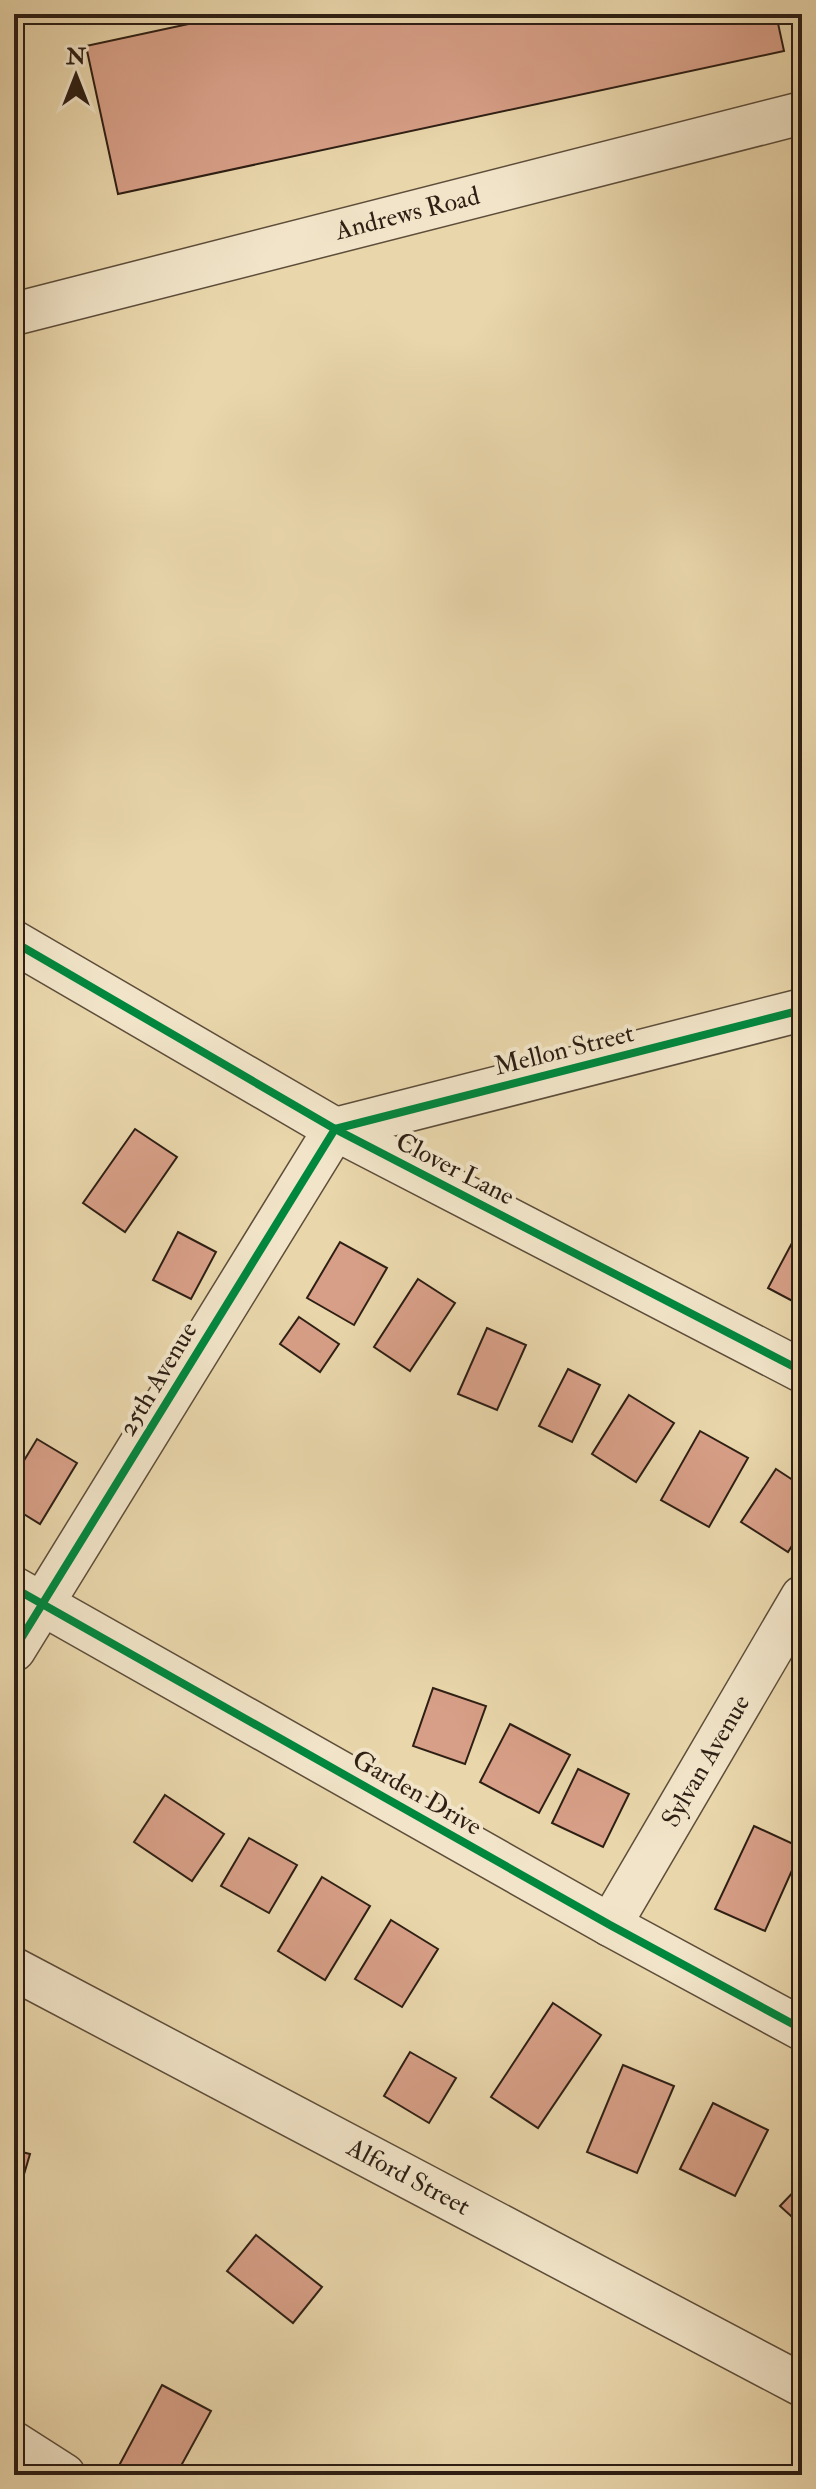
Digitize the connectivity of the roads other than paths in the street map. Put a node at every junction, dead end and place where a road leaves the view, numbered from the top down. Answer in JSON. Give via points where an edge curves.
{"nodes":[{"id":1,"x":802,"y":113,"type":"edge"},
{"id":2,"x":14,"y":314,"type":"edge"},
{"id":3,"x":14,"y":942,"type":"edge"},
{"id":4,"x":802,"y":1010,"type":"edge"},
{"id":5,"x":335,"y":1129,"type":"junction"},
{"id":6,"x":802,"y":1371,"type":"edge"},
{"id":7,"x":29,"y":1596,"type":"edge"},
{"id":8,"x":802,"y":1597,"type":"edge"},
{"id":9,"x":14,"y":1650,"type":"edge"},
{"id":10,"x":610,"y":1925,"type":"junction"},
{"id":11,"x":14,"y":1969,"type":"edge"},
{"id":12,"x":802,"y":2029,"type":"edge"},
{"id":13,"x":802,"y":2385,"type":"edge"},
{"id":14,"x":14,"y":2443,"type":"edge"},
{"id":15,"x":64,"y":2475,"type":"edge"}],
"edges":[{"from":1,"to":2,"type":"street","name":"Andrews Road"},
{"from":3,"to":5,"type":"street","name":"Clover Lane"},
{"from":4,"to":5,"type":"street","name":"Mellon Street"},
{"from":5,"to":6,"type":"street","name":"Clover Lane"},
{"from":5,"to":7,"type":"street","name":"25th Avenue"},
{"from":7,"to":9,"type":"street","name":"25th Avenue"},
{"from":7,"to":10,"type":"street","name":"Garden Drive"},
{"from":8,"to":10,"type":"street","name":"Sylvan Avenue"},
{"from":10,"to":12,"type":"street","name":"Garden Drive"},
{"from":11,"to":13,"type":"street","name":"Alford Street"},
{"from":14,"to":15,"type":"street"}]}
